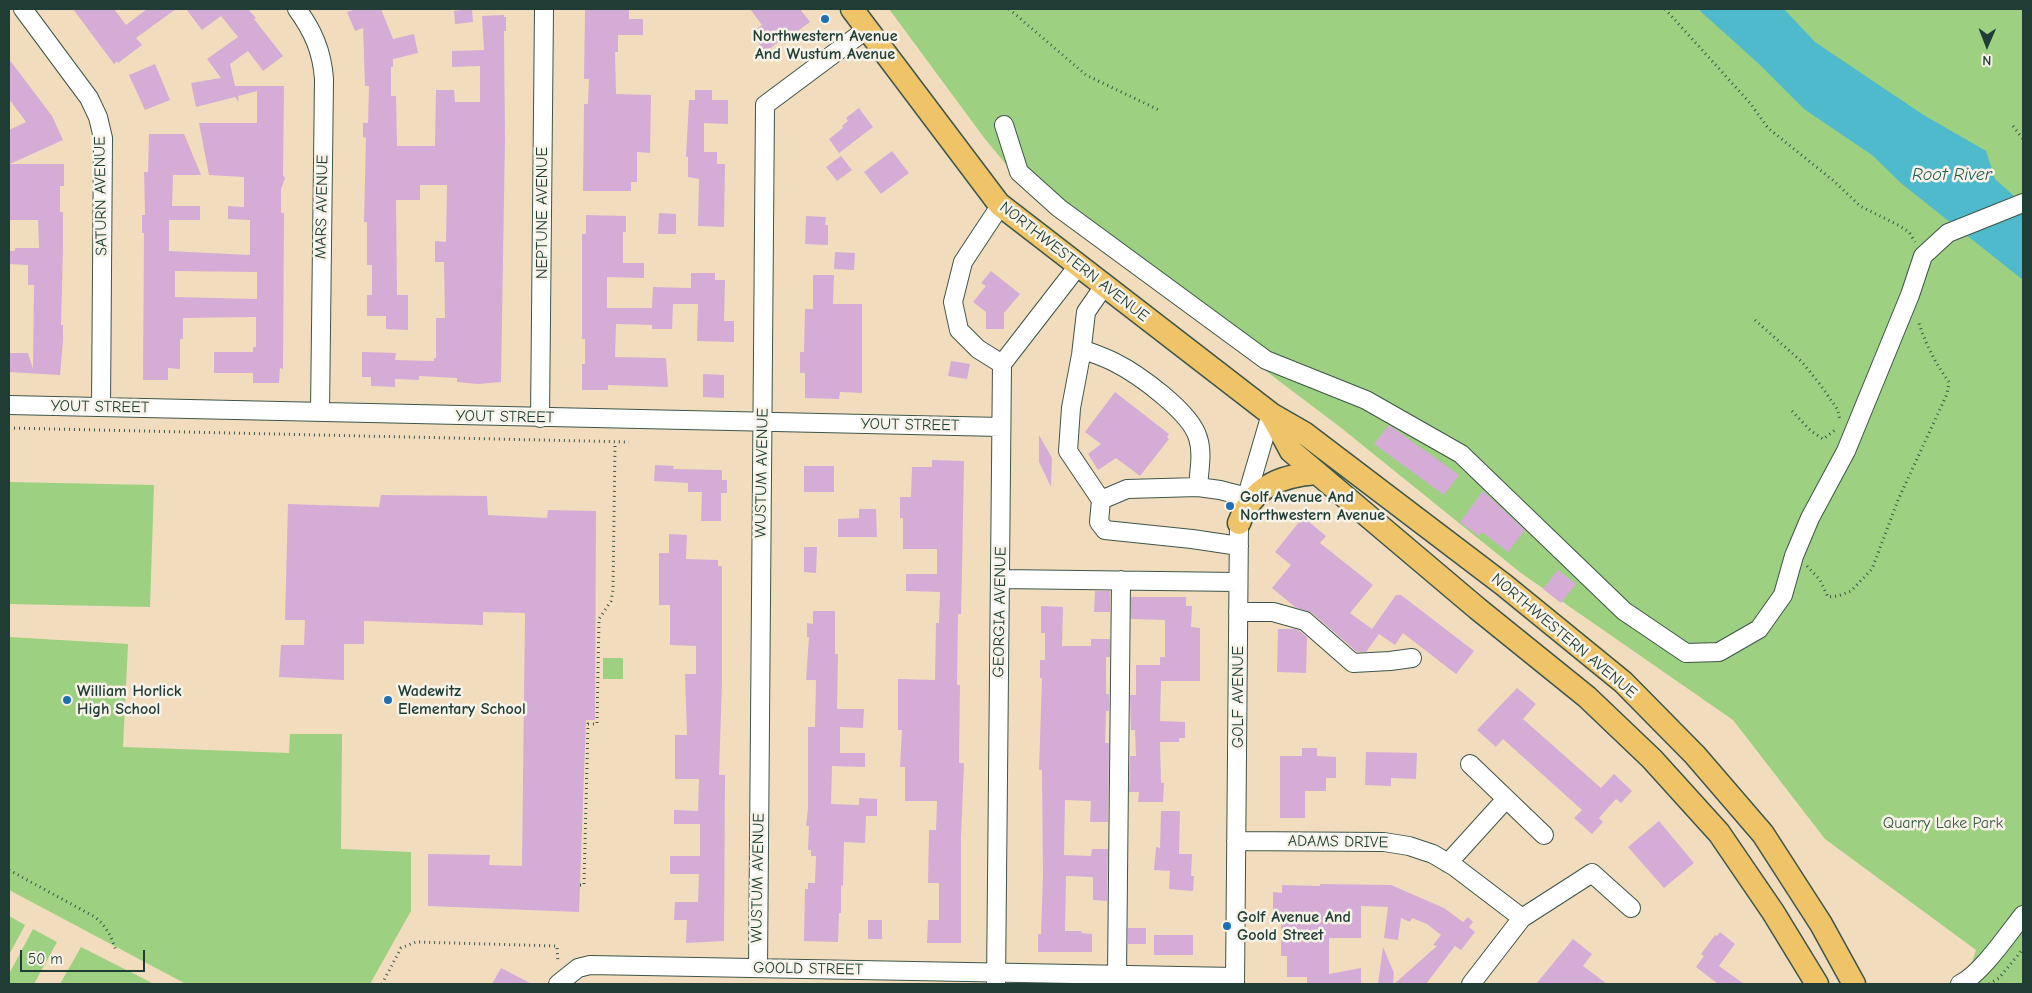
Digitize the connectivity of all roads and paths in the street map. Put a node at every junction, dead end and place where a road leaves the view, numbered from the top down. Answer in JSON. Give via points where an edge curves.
{"nodes":[{"id":1,"x":23,"y":9,"type":"edge"},
{"id":2,"x":297,"y":9,"type":"edge"},
{"id":3,"x":544,"y":9,"type":"edge"},
{"id":4,"x":852,"y":9,"type":"edge"},
{"id":5,"x":1009,"y":9,"type":"edge"},
{"id":6,"x":1665,"y":9,"type":"edge"},
{"id":7,"x":868,"y":29,"type":"junction"},
{"id":8,"x":1161,"y":110,"type":"dead end"},
{"id":9,"x":1004,"y":125,"type":"dead end"},
{"id":10,"x":2013,"y":126,"type":"dead end"},
{"id":11,"x":2023,"y":139,"type":"edge"},
{"id":12,"x":2023,"y":203,"type":"edge"},
{"id":13,"x":1000,"y":206,"type":"junction"},
{"id":14,"x":1923,"y":256,"type":"junction"},
{"id":15,"x":1078,"y":266,"type":"junction"},
{"id":16,"x":1104,"y":286,"type":"junction"},
{"id":17,"x":1910,"y":296,"type":"junction"},
{"id":18,"x":1755,"y":320,"type":"dead end"},
{"id":19,"x":1082,"y":349,"type":"junction"},
{"id":20,"x":1002,"y":364,"type":"junction"},
{"id":21,"x":9,"y":405,"type":"edge"},
{"id":22,"x":101,"y":407,"type":"junction"},
{"id":23,"x":1792,"y":411,"type":"dead end"},
{"id":24,"x":320,"y":412,"type":"junction"},
{"id":25,"x":1271,"y":414,"type":"junction"},
{"id":26,"x":540,"y":418,"type":"junction"},
{"id":27,"x":762,"y":422,"type":"junction"},
{"id":28,"x":1001,"y":427,"type":"junction"},
{"id":29,"x":9,"y":428,"type":"edge"},
{"id":30,"x":615,"y":442,"type":"junction"},
{"id":31,"x":629,"y":442,"type":"dead end"},
{"id":32,"x":1316,"y":473,"type":"junction"},
{"id":33,"x":1198,"y":487,"type":"junction"},
{"id":34,"x":1247,"y":497,"type":"junction"},
{"id":35,"x":1102,"y":500,"type":"junction"},
{"id":36,"x":1239,"y":523,"type":"junction"},
{"id":37,"x":1239,"y":546,"type":"junction"},
{"id":38,"x":1794,"y":556,"type":"junction"},
{"id":39,"x":1000,"y":579,"type":"junction"},
{"id":40,"x":1121,"y":580,"type":"junction"},
{"id":41,"x":1238,"y":582,"type":"junction"},
{"id":42,"x":1238,"y":612,"type":"junction"},
{"id":43,"x":1412,"y":658,"type":"dead end"},
{"id":44,"x":1470,"y":764,"type":"dead end"},
{"id":45,"x":1506,"y":799,"type":"junction"},
{"id":46,"x":1544,"y":835,"type":"dead end"},
{"id":47,"x":1236,"y":841,"type":"junction"},
{"id":48,"x":1448,"y":863,"type":"junction"},
{"id":49,"x":9,"y":870,"type":"edge"},
{"id":50,"x":580,"y":885,"type":"dead end"},
{"id":51,"x":1631,"y":908,"type":"dead end"},
{"id":52,"x":2023,"y":915,"type":"edge"},
{"id":53,"x":1522,"y":918,"type":"junction"},
{"id":54,"x":2023,"y":949,"type":"edge"},
{"id":55,"x":116,"y":952,"type":"dead end"},
{"id":56,"x":758,"y":968,"type":"junction"},
{"id":57,"x":1117,"y":975,"type":"junction"},
{"id":58,"x":996,"y":978,"type":"edge"},
{"id":59,"x":562,"y":980,"type":"edge"},
{"id":60,"x":1235,"y":981,"type":"edge"},
{"id":61,"x":1473,"y":982,"type":"edge"},
{"id":62,"x":1966,"y":983,"type":"edge"},
{"id":63,"x":382,"y":984,"type":"edge"},
{"id":64,"x":1817,"y":984,"type":"edge"},
{"id":65,"x":1854,"y":984,"type":"edge"},
{"id":66,"x":1989,"y":984,"type":"edge"}],
"edges":[{"from":1,"to":22,"type":"street","name":"SATURN AVENUE","via":[[89,98],[103,138]]},
{"from":2,"to":24,"type":"street","name":"MARS AVENUE","via":[[310,26],[318,45],[324,79]]},
{"from":3,"to":26,"type":"street","name":"NEPTUNE AVENUE"},
{"from":4,"to":7,"type":"main road","name":"NORTHWESTERN AVENUE"},
{"from":5,"to":8,"type":"path","via":[[1086,75]]},
{"from":6,"to":14,"type":"path","via":[[1750,103],[1768,128],[1860,206],[1909,232]]},
{"from":7,"to":13,"type":"main road","name":"NORTHWESTERN AVENUE"},
{"from":7,"to":27,"type":"street","name":"WUSTUM AVENUE","via":[[765,105]]},
{"from":9,"to":38,"type":"street","via":[[1019,172],[1059,208],[1266,360],[1366,400],[1461,454],[1624,611],[1686,653],[1719,652],[1759,629],[1783,595]]},
{"from":10,"to":11,"type":"path"},
{"from":12,"to":14,"type":"street","via":[[1948,233]]},
{"from":13,"to":15,"type":"main road","name":"NORTHWESTERN AVENUE"},
{"from":13,"to":20,"type":"street","via":[[964,262],[953,302],[959,330],[978,349]]},
{"from":14,"to":17,"type":"street"},
{"from":15,"to":16,"type":"main road","name":"NORTHWESTERN AVENUE"},
{"from":15,"to":20,"type":"street"},
{"from":16,"to":19,"type":"street","via":[[1086,312]]},
{"from":16,"to":25,"type":"main road","name":"NORTHWESTERN AVENUE"},
{"from":17,"to":38,"type":"street","via":[[1846,451],[1810,518]]},
{"from":17,"to":38,"type":"path","via":[[1922,334],[1949,382],[1947,394],[1898,500],[1872,569],[1851,591],[1828,597],[1820,580]]},
{"from":18,"to":23,"type":"path","via":[[1802,362],[1838,410],[1840,421],[1832,434],[1823,439]]},
{"from":19,"to":33,"type":"street","via":[[1130,372],[1171,402],[1190,421],[1198,437],[1200,452]]},
{"from":19,"to":35,"type":"street","via":[[1071,408],[1068,450]]},
{"from":20,"to":28,"type":"street","name":"GEORGIA AVENUE"},
{"from":21,"to":22,"type":"street","name":"YOUT STREET"},
{"from":22,"to":24,"type":"street","name":"YOUT STREET"},
{"from":24,"to":26,"type":"street","name":"YOUT STREET"},
{"from":25,"to":32,"type":"main road","name":"NORTHWESTERN AVENUE","via":[[1291,451]]},
{"from":25,"to":34,"type":"street","name":"GOLF AVENUE"},
{"from":25,"to":65,"type":"main road","name":"NORTHWESTERN AVENUE","via":[[1304,433],[1480,567],[1623,682],[1694,755],[1763,834],[1821,924]]},
{"from":26,"to":27,"type":"street","name":"YOUT STREET"},
{"from":27,"to":28,"type":"street","name":"YOUT STREET"},
{"from":27,"to":56,"type":"street","name":"WUSTUM AVENUE"},
{"from":28,"to":39,"type":"street","name":"GEORGIA AVENUE"},
{"from":29,"to":30,"type":"path"},
{"from":30,"to":31,"type":"path"},
{"from":30,"to":50,"type":"path","via":[[613,590],[611,601],[599,620],[597,724],[588,724],[584,885]]},
{"from":32,"to":36,"type":"main road","via":[[1289,477],[1266,487],[1247,505]]},
{"from":32,"to":64,"type":"main road","name":"NORTHWESTERN AVENUE","via":[[1587,697],[1652,759],[1719,833]]},
{"from":33,"to":34,"type":"street"},
{"from":33,"to":35,"type":"street","via":[[1127,489]]},
{"from":34,"to":36,"type":"street","name":"GOLF AVENUE"},
{"from":35,"to":37,"type":"street","via":[[1100,522],[1105,530]]},
{"from":36,"to":37,"type":"street","name":"GOLF AVENUE"},
{"from":37,"to":41,"type":"street","name":"GOLF AVENUE"},
{"from":39,"to":40,"type":"street"},
{"from":39,"to":58,"type":"street","name":"GEORGIA AVENUE"},
{"from":40,"to":41,"type":"street"},
{"from":40,"to":57,"type":"street"},
{"from":41,"to":42,"type":"street","name":"GOLF AVENUE"},
{"from":42,"to":43,"type":"street","via":[[1274,612],[1305,621],[1353,663]]},
{"from":42,"to":47,"type":"street","name":"GOLF AVENUE"},
{"from":44,"to":45,"type":"street"},
{"from":45,"to":46,"type":"street"},
{"from":45,"to":48,"type":"street"},
{"from":47,"to":48,"type":"street","name":"ADAMS DRIVE","via":[[1384,842],[1409,846]]},
{"from":47,"to":60,"type":"street","name":"GOLF AVENUE"},
{"from":48,"to":53,"type":"street","name":"ADAMS DRIVE"},
{"from":49,"to":55,"type":"path","via":[[95,917],[105,925]]},
{"from":51,"to":53,"type":"street","via":[[1592,873]]},
{"from":52,"to":62,"type":"street"},
{"from":53,"to":61,"type":"street"},
{"from":54,"to":66,"type":"path","via":[[2000,978]]},
{"from":56,"to":58,"type":"street","name":"GOOLD STREET"},
{"from":56,"to":59,"type":"street","name":"GOOLD STREET","via":[[590,965],[578,968]]},
{"from":57,"to":58,"type":"street","name":"GOOLD STREET"},
{"from":57,"to":60,"type":"street","name":"GOOLD STREET"},
{"from":59,"to":63,"type":"path","via":[[557,946],[416,942],[401,948]]}]}
